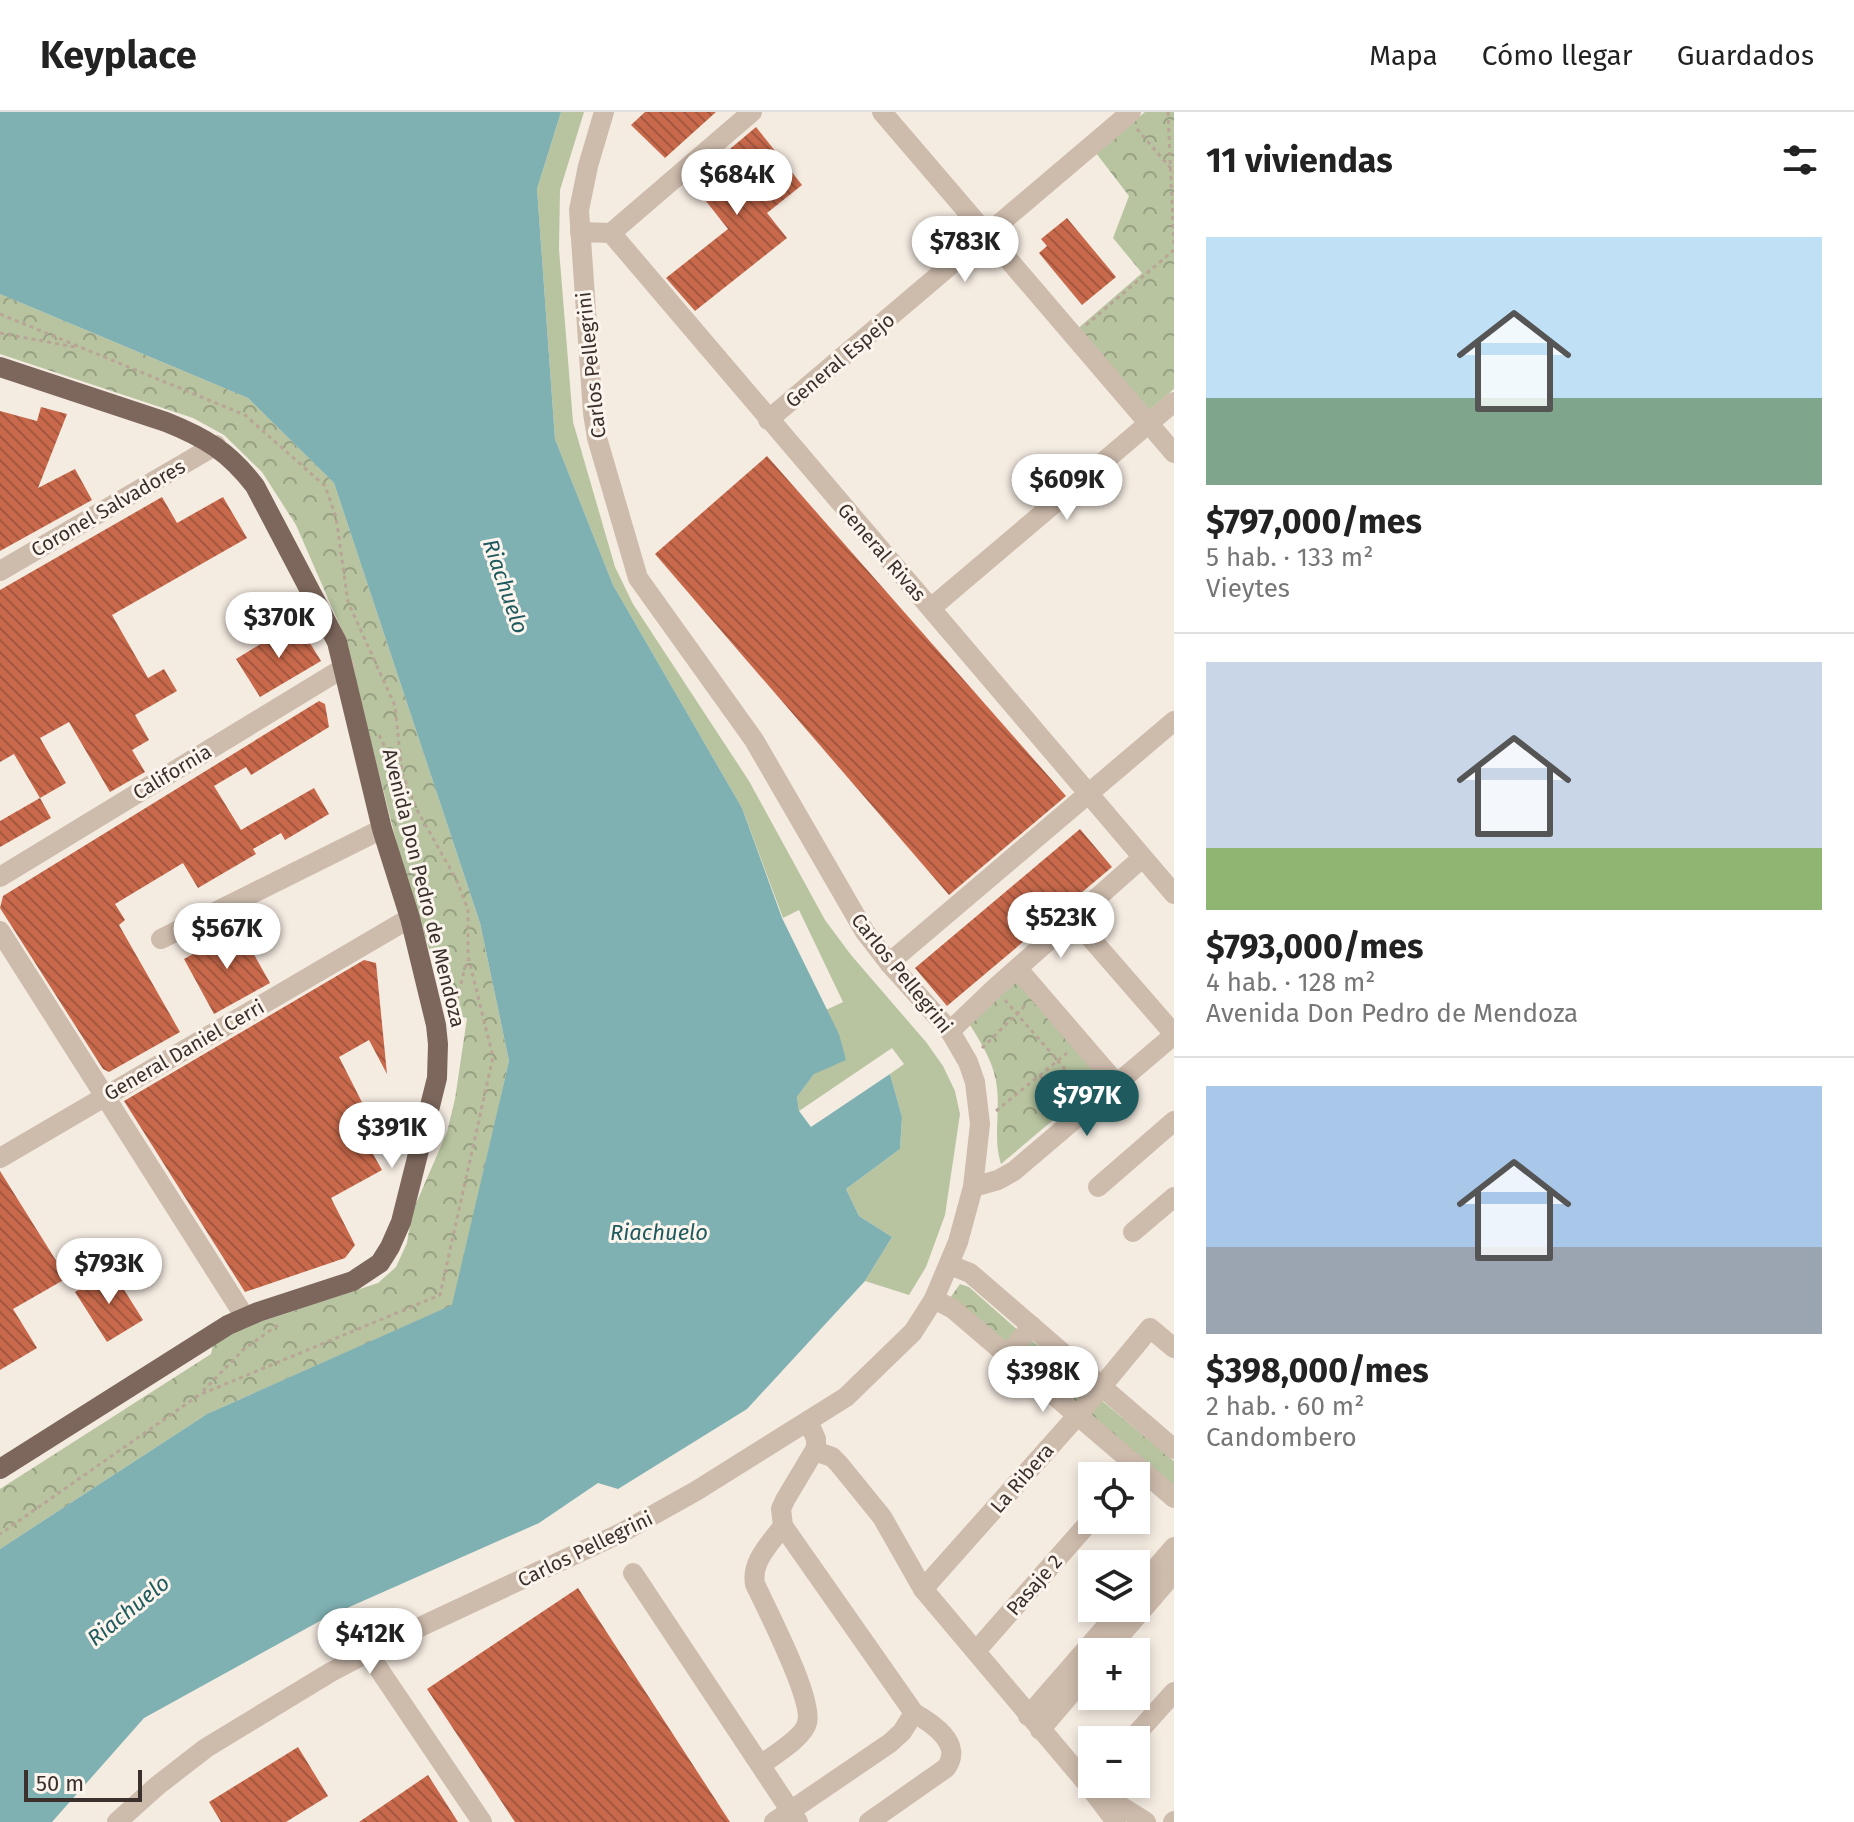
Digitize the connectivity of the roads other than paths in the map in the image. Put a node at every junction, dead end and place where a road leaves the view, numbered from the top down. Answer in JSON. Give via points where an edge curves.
{"nodes":[{"id":1,"x":604,"y":112,"type":"edge"},
{"id":2,"x":752,"y":112,"type":"edge"},
{"id":3,"x":882,"y":112,"type":"edge"},
{"id":4,"x":1128,"y":114,"type":"edge"},
{"id":5,"x":580,"y":232,"type":"junction"},
{"id":6,"x":611,"y":233,"type":"junction"},
{"id":7,"x":989,"y":235,"type":"junction"},
{"id":8,"x":0,"y":367,"type":"edge"},
{"id":9,"x":1174,"y":402,"type":"edge"},
{"id":10,"x":768,"y":420,"type":"junction"},
{"id":11,"x":1150,"y":424,"type":"junction"},
{"id":12,"x":216,"y":445,"type":"junction"},
{"id":13,"x":1174,"y":453,"type":"edge"},
{"id":14,"x":0,"y":571,"type":"edge"},
{"id":15,"x":931,"y":608,"type":"junction"},
{"id":16,"x":345,"y":667,"type":"junction"},
{"id":17,"x":1174,"y":721,"type":"edge"},
{"id":18,"x":1089,"y":794,"type":"junction"},
{"id":19,"x":382,"y":829,"type":"junction"},
{"id":20,"x":1142,"y":858,"type":"junction"},
{"id":21,"x":0,"y":877,"type":"edge"},
{"id":22,"x":1174,"y":894,"type":"edge"},
{"id":23,"x":410,"y":918,"type":"junction"},
{"id":24,"x":1074,"y":919,"type":"junction"},
{"id":25,"x":0,"y":931,"type":"edge"},
{"id":26,"x":161,"y":939,"type":"dead end"},
{"id":27,"x":889,"y":963,"type":"junction"},
{"id":28,"x":1018,"y":969,"type":"junction"},
{"id":29,"x":950,"y":1031,"type":"junction"},
{"id":30,"x":1174,"y":1035,"type":"edge"},
{"id":31,"x":1117,"y":1084,"type":"junction"},
{"id":32,"x":104,"y":1096,"type":"junction"},
{"id":33,"x":1174,"y":1121,"type":"edge"},
{"id":34,"x":0,"y":1158,"type":"edge"},
{"id":35,"x":973,"y":1187,"type":"junction"},
{"id":36,"x":1098,"y":1187,"type":"dead end"},
{"id":37,"x":1174,"y":1197,"type":"edge"},
{"id":38,"x":1133,"y":1232,"type":"dead end"},
{"id":39,"x":950,"y":1265,"type":"junction"},
{"id":40,"x":934,"y":1299,"type":"junction"},
{"id":41,"x":245,"y":1317,"type":"junction"},
{"id":42,"x":1032,"y":1326,"type":"junction"},
{"id":43,"x":1174,"y":1348,"type":"edge"},
{"id":44,"x":1007,"y":1355,"type":"junction"},
{"id":45,"x":1101,"y":1386,"type":"junction"},
{"id":46,"x":1078,"y":1415,"type":"junction"},
{"id":47,"x":808,"y":1421,"type":"junction"},
{"id":48,"x":1174,"y":1449,"type":"edge"},
{"id":49,"x":815,"y":1451,"type":"junction"},
{"id":50,"x":1125,"y":1462,"type":"edge"},
{"id":51,"x":0,"y":1469,"type":"edge"},
{"id":52,"x":1150,"y":1482,"type":"edge"},
{"id":53,"x":1174,"y":1498,"type":"edge"},
{"id":54,"x":783,"y":1526,"type":"junction"},
{"id":55,"x":1079,"y":1534,"type":"edge"},
{"id":56,"x":1174,"y":1547,"type":"edge"},
{"id":57,"x":633,"y":1573,"type":"dead end"},
{"id":58,"x":1174,"y":1573,"type":"edge"},
{"id":59,"x":1150,"y":1575,"type":"edge"},
{"id":60,"x":923,"y":1589,"type":"junction"},
{"id":61,"x":1111,"y":1622,"type":"edge"},
{"id":62,"x":1118,"y":1638,"type":"edge"},
{"id":63,"x":976,"y":1651,"type":"junction"},
{"id":64,"x":368,"y":1653,"type":"junction"},
{"id":65,"x":1078,"y":1682,"type":"edge"},
{"id":66,"x":1174,"y":1692,"type":"edge"},
{"id":67,"x":914,"y":1713,"type":"junction"},
{"id":68,"x":1034,"y":1723,"type":"junction"},
{"id":69,"x":1144,"y":1726,"type":"edge"},
{"id":70,"x":762,"y":1764,"type":"junction"},
{"id":71,"x":1078,"y":1771,"type":"edge"},
{"id":72,"x":1100,"y":1798,"type":"edge"},
{"id":73,"x":1110,"y":1798,"type":"edge"},
{"id":74,"x":788,"y":1818,"type":"edge"},
{"id":75,"x":117,"y":1822,"type":"edge"},
{"id":76,"x":482,"y":1822,"type":"edge"},
{"id":77,"x":869,"y":1822,"type":"edge"},
{"id":78,"x":1116,"y":1822,"type":"edge"},
{"id":79,"x":1146,"y":1822,"type":"edge"}],
"edges":[{"from":1,"to":5,"type":"street","name":"Carlos Pellegrini","via":[[581,191]]},
{"from":2,"to":6,"type":"street"},
{"from":3,"to":7,"type":"street"},
{"from":4,"to":7,"type":"street","name":"General Espejo"},
{"from":5,"to":6,"type":"street"},
{"from":5,"to":27,"type":"street","name":"Carlos Pellegrini","via":[[597,438],[638,578],[754,740],[839,891]]},
{"from":6,"to":10,"type":"street","name":"General Rivas"},
{"from":7,"to":10,"type":"street","name":"General Espejo"},
{"from":7,"to":11,"type":"street"},
{"from":8,"to":12,"type":"main road","name":"Avenida Don Pedro de Mendoza","via":[[166,422]]},
{"from":9,"to":11,"type":"street"},
{"from":10,"to":15,"type":"street","name":"General Rivas"},
{"from":11,"to":13,"type":"street"},
{"from":11,"to":15,"type":"street"},
{"from":12,"to":14,"type":"street","name":"Coronel Salvadores"},
{"from":12,"to":16,"type":"main road","name":"Avenida Don Pedro de Mendoza","via":[[255,486],[327,619]]},
{"from":15,"to":18,"type":"street","name":"General Rivas"},
{"from":16,"to":19,"type":"main road","name":"Avenida Don Pedro de Mendoza"},
{"from":16,"to":21,"type":"street","name":"California"},
{"from":17,"to":18,"type":"street"},
{"from":18,"to":20,"type":"street","name":"General Rivas"},
{"from":18,"to":27,"type":"street"},
{"from":19,"to":23,"type":"main road","name":"Avenida Don Pedro de Mendoza"},
{"from":19,"to":26,"type":"street"},
{"from":20,"to":22,"type":"street","name":"General Rivas"},
{"from":20,"to":24,"type":"street"},
{"from":23,"to":32,"type":"street","name":"General Daniel Cerri"},
{"from":23,"to":41,"type":"main road","name":"Avenida Don Pedro de Mendoza","via":[[439,1056],[401,1222],[385,1256],[364,1276]]},
{"from":24,"to":28,"type":"street"},
{"from":24,"to":30,"type":"street"},
{"from":25,"to":32,"type":"street"},
{"from":27,"to":29,"type":"street","name":"Carlos Pellegrini"},
{"from":28,"to":29,"type":"street"},
{"from":28,"to":31,"type":"street"},
{"from":29,"to":35,"type":"street","name":"Carlos Pellegrini","via":[[975,1082],[980,1124]]},
{"from":30,"to":31,"type":"street"},
{"from":31,"to":35,"type":"street","via":[[1014,1171]]},
{"from":32,"to":34,"type":"street","name":"General Daniel Cerri"},
{"from":32,"to":41,"type":"street"},
{"from":33,"to":36,"type":"street"},
{"from":35,"to":39,"type":"street","name":"Carlos Pellegrini"},
{"from":37,"to":38,"type":"street"},
{"from":39,"to":40,"type":"street","name":"Carlos Pellegrini"},
{"from":39,"to":42,"type":"street","via":[[970,1273]]},
{"from":40,"to":44,"type":"street"},
{"from":40,"to":47,"type":"street","name":"Carlos Pellegrini","via":[[891,1355],[846,1397]]},
{"from":41,"to":51,"type":"main road","name":"Avenida Don Pedro de Mendoza"},
{"from":42,"to":44,"type":"street"},
{"from":42,"to":45,"type":"street"},
{"from":43,"to":45,"type":"street","name":"La Ribera","via":[[1150,1328]]},
{"from":44,"to":46,"type":"street"},
{"from":45,"to":46,"type":"street","name":"La Ribera"},
{"from":45,"to":48,"type":"street"},
{"from":46,"to":50,"type":"street"},
{"from":46,"to":60,"type":"street","name":"La Ribera"},
{"from":47,"to":49,"type":"street"},
{"from":47,"to":64,"type":"street","name":"Carlos Pellegrini","via":[[621,1533]]},
{"from":49,"to":54,"type":"street","via":[[781,1509]]},
{"from":49,"to":60,"type":"street","via":[[832,1457],[882,1517]]},
{"from":52,"to":53,"type":"street"},
{"from":54,"to":67,"type":"street"},
{"from":54,"to":70,"type":"street","via":[[753,1574],[803,1692],[808,1721],[803,1732]]},
{"from":55,"to":63,"type":"street","name":"Pasaje 2"},
{"from":56,"to":59,"type":"street"},
{"from":57,"to":70,"type":"street"},
{"from":58,"to":62,"type":"street"},
{"from":60,"to":63,"type":"street"},
{"from":61,"to":68,"type":"street"},
{"from":63,"to":68,"type":"street"},
{"from":64,"to":75,"type":"street","name":"Carlos Pellegrini","via":[[206,1748]]},
{"from":64,"to":76,"type":"street"},
{"from":65,"to":68,"type":"street"},
{"from":66,"to":69,"type":"street"},
{"from":67,"to":74,"type":"street","via":[[890,1743]]},
{"from":67,"to":77,"type":"street","via":[[940,1729],[952,1758],[946,1768]]},
{"from":68,"to":71,"type":"street"},
{"from":70,"to":74,"type":"street"},
{"from":72,"to":78,"type":"street"},
{"from":73,"to":79,"type":"street"}]}
